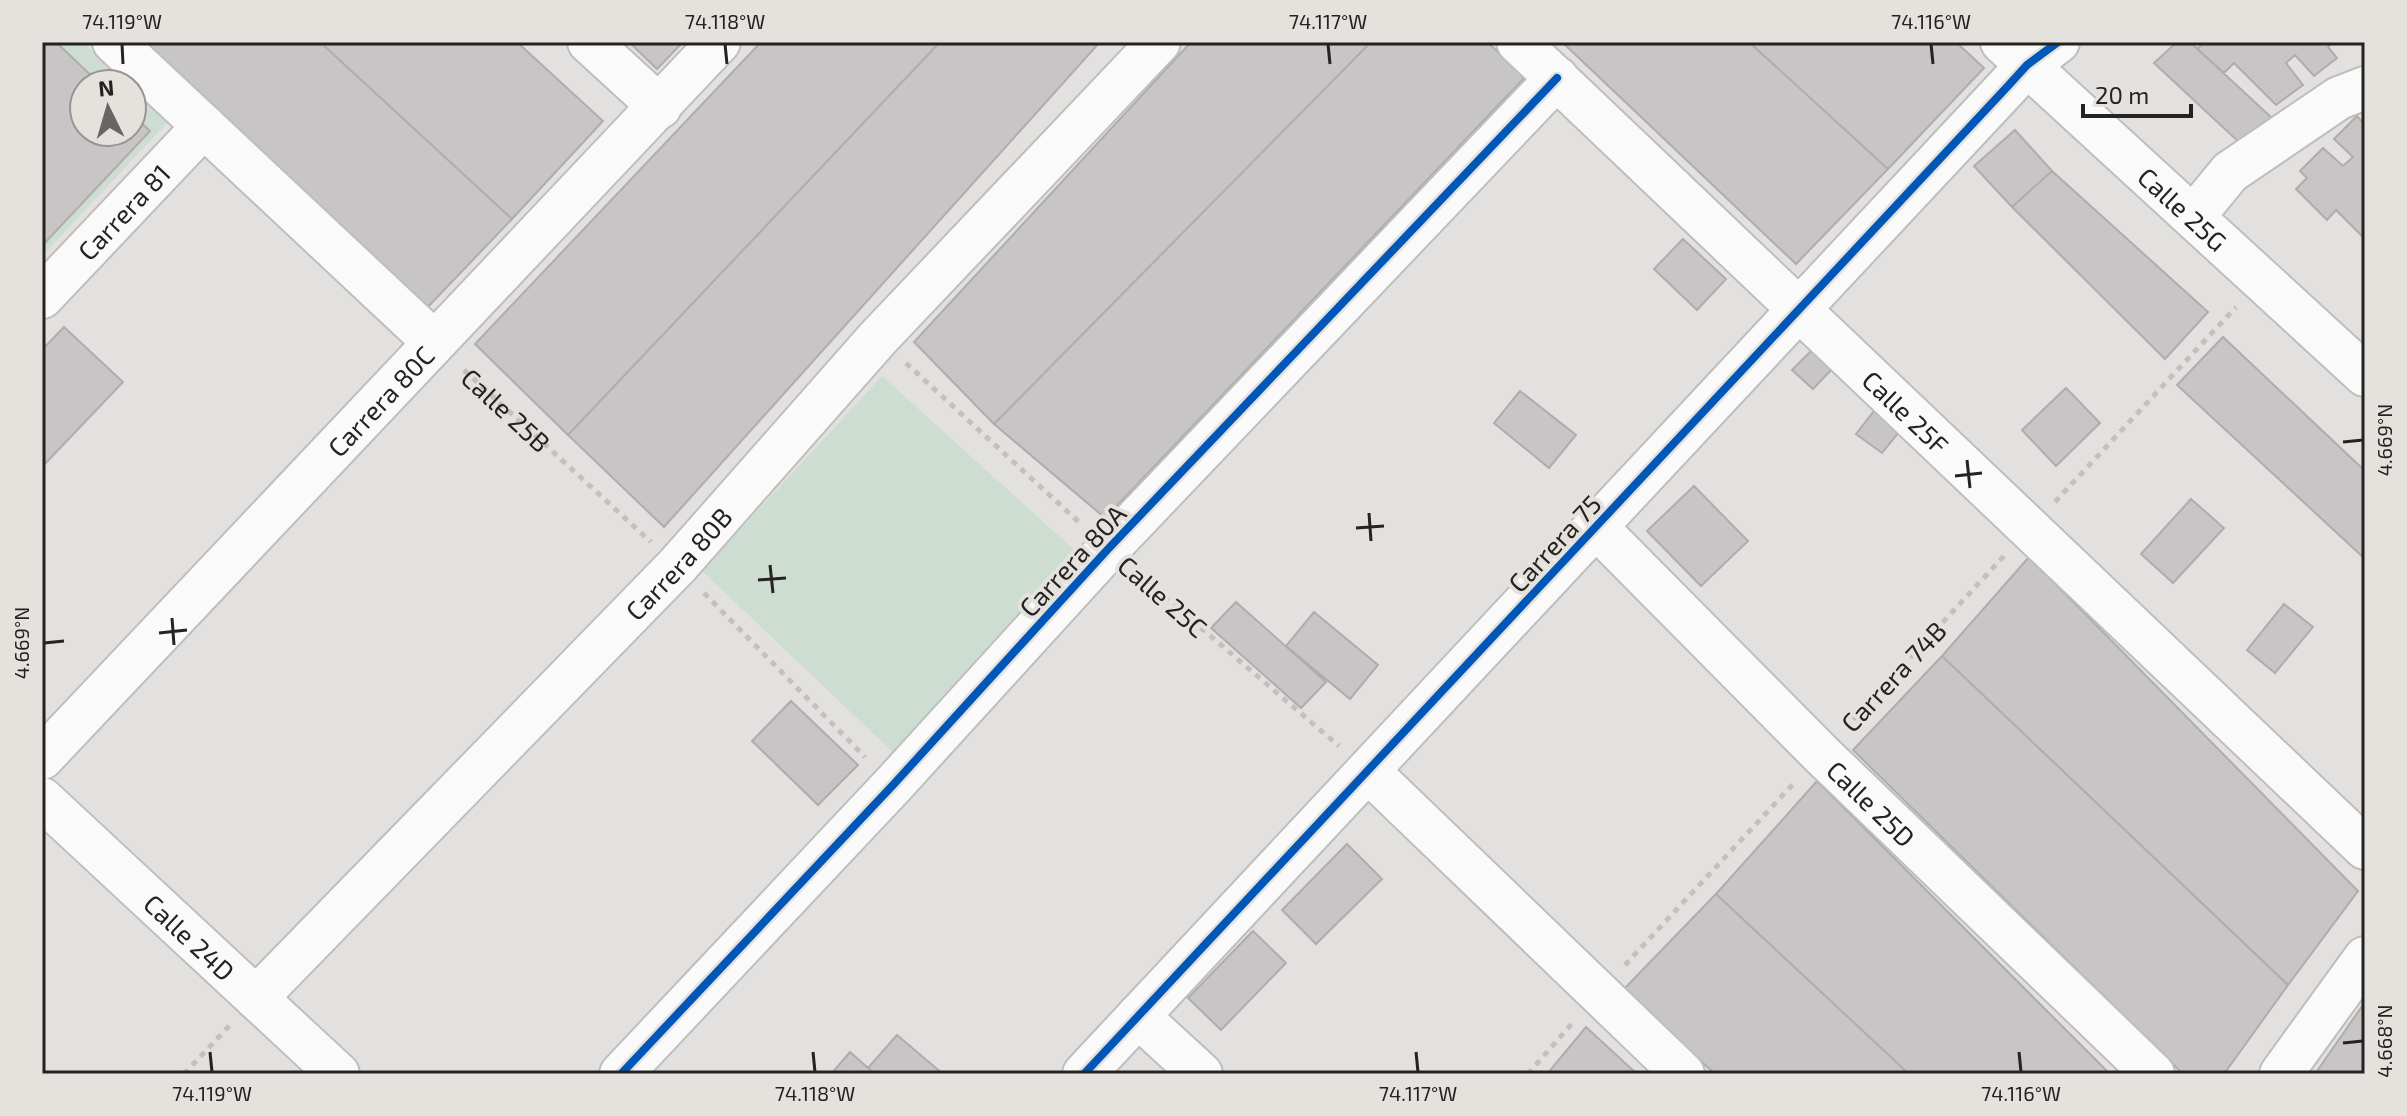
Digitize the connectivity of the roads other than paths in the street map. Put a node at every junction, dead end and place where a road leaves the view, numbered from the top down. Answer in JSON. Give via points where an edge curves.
{"nodes":[{"id":1,"x":114,"y":42,"type":"edge"},
{"id":2,"x":589,"y":42,"type":"edge"},
{"id":3,"x":719,"y":42,"type":"edge"},
{"id":4,"x":1159,"y":42,"type":"edge"},
{"id":5,"x":1518,"y":42,"type":"edge"},
{"id":6,"x":2029,"y":50,"type":"edge"},
{"id":7,"x":1557,"y":78,"type":"junction"},
{"id":8,"x":2365,"y":88,"type":"edge"},
{"id":9,"x":660,"y":107,"type":"junction"},
{"id":10,"x":204,"y":126,"type":"junction"},
{"id":11,"x":2193,"y":217,"type":"junction"},
{"id":12,"x":42,"y":297,"type":"edge"},
{"id":13,"x":1799,"y":311,"type":"junction"},
{"id":14,"x":434,"y":342,"type":"junction"},
{"id":15,"x":2365,"y":375,"type":"edge"},
{"id":16,"x":1596,"y":527,"type":"junction"},
{"id":17,"x":42,"y":758,"type":"edge"},
{"id":18,"x":1357,"y":762,"type":"junction"},
{"id":19,"x":42,"y":799,"type":"edge"},
{"id":20,"x":2365,"y":848,"type":"edge"},
{"id":21,"x":2365,"y":958,"type":"edge"},
{"id":22,"x":256,"y":998,"type":"junction"},
{"id":23,"x":1138,"y":1016,"type":"junction"},
{"id":24,"x":338,"y":1074,"type":"edge"},
{"id":25,"x":621,"y":1074,"type":"edge"},
{"id":26,"x":1084,"y":1074,"type":"edge"},
{"id":27,"x":1201,"y":1074,"type":"edge"},
{"id":28,"x":1683,"y":1074,"type":"edge"},
{"id":29,"x":2153,"y":1074,"type":"edge"},
{"id":30,"x":2281,"y":1074,"type":"edge"}],
"edges":[{"from":1,"to":10,"type":"street"},
{"from":2,"to":9,"type":"street"},
{"from":3,"to":9,"type":"street","name":"Carrera 80C"},
{"from":4,"to":22,"type":"street","name":"Carrera 80B","via":[[878,338],[677,566]]},
{"from":5,"to":7,"type":"street","name":"Calle 25F"},
{"from":6,"to":11,"type":"street","name":"Calle 25G"},
{"from":6,"to":13,"type":"street","name":"Carrera 75"},
{"from":7,"to":13,"type":"street","name":"Calle 25F"},
{"from":7,"to":25,"type":"street","name":"Carrera 80A","via":[[1108,549]]},
{"from":8,"to":11,"type":"street","via":[[2339,98],[2230,172]]},
{"from":9,"to":14,"type":"street","name":"Carrera 80C"},
{"from":10,"to":12,"type":"street","name":"Carrera 81"},
{"from":10,"to":14,"type":"street"},
{"from":11,"to":15,"type":"street","name":"Calle 25G"},
{"from":13,"to":16,"type":"street","name":"Carrera 75"},
{"from":13,"to":20,"type":"street","name":"Calle 25F"},
{"from":14,"to":17,"type":"street","name":"Carrera 80C"},
{"from":16,"to":18,"type":"street","name":"Carrera 75"},
{"from":16,"to":29,"type":"street","name":"Calle 25D","via":[[1821,754]]},
{"from":18,"to":23,"type":"street","name":"Carrera 75"},
{"from":18,"to":28,"type":"street"},
{"from":19,"to":22,"type":"street","name":"Calle 24D"},
{"from":21,"to":30,"type":"street"},
{"from":22,"to":24,"type":"street","name":"Calle 24D"},
{"from":23,"to":26,"type":"street","name":"Carrera 75"},
{"from":23,"to":27,"type":"street"}]}
